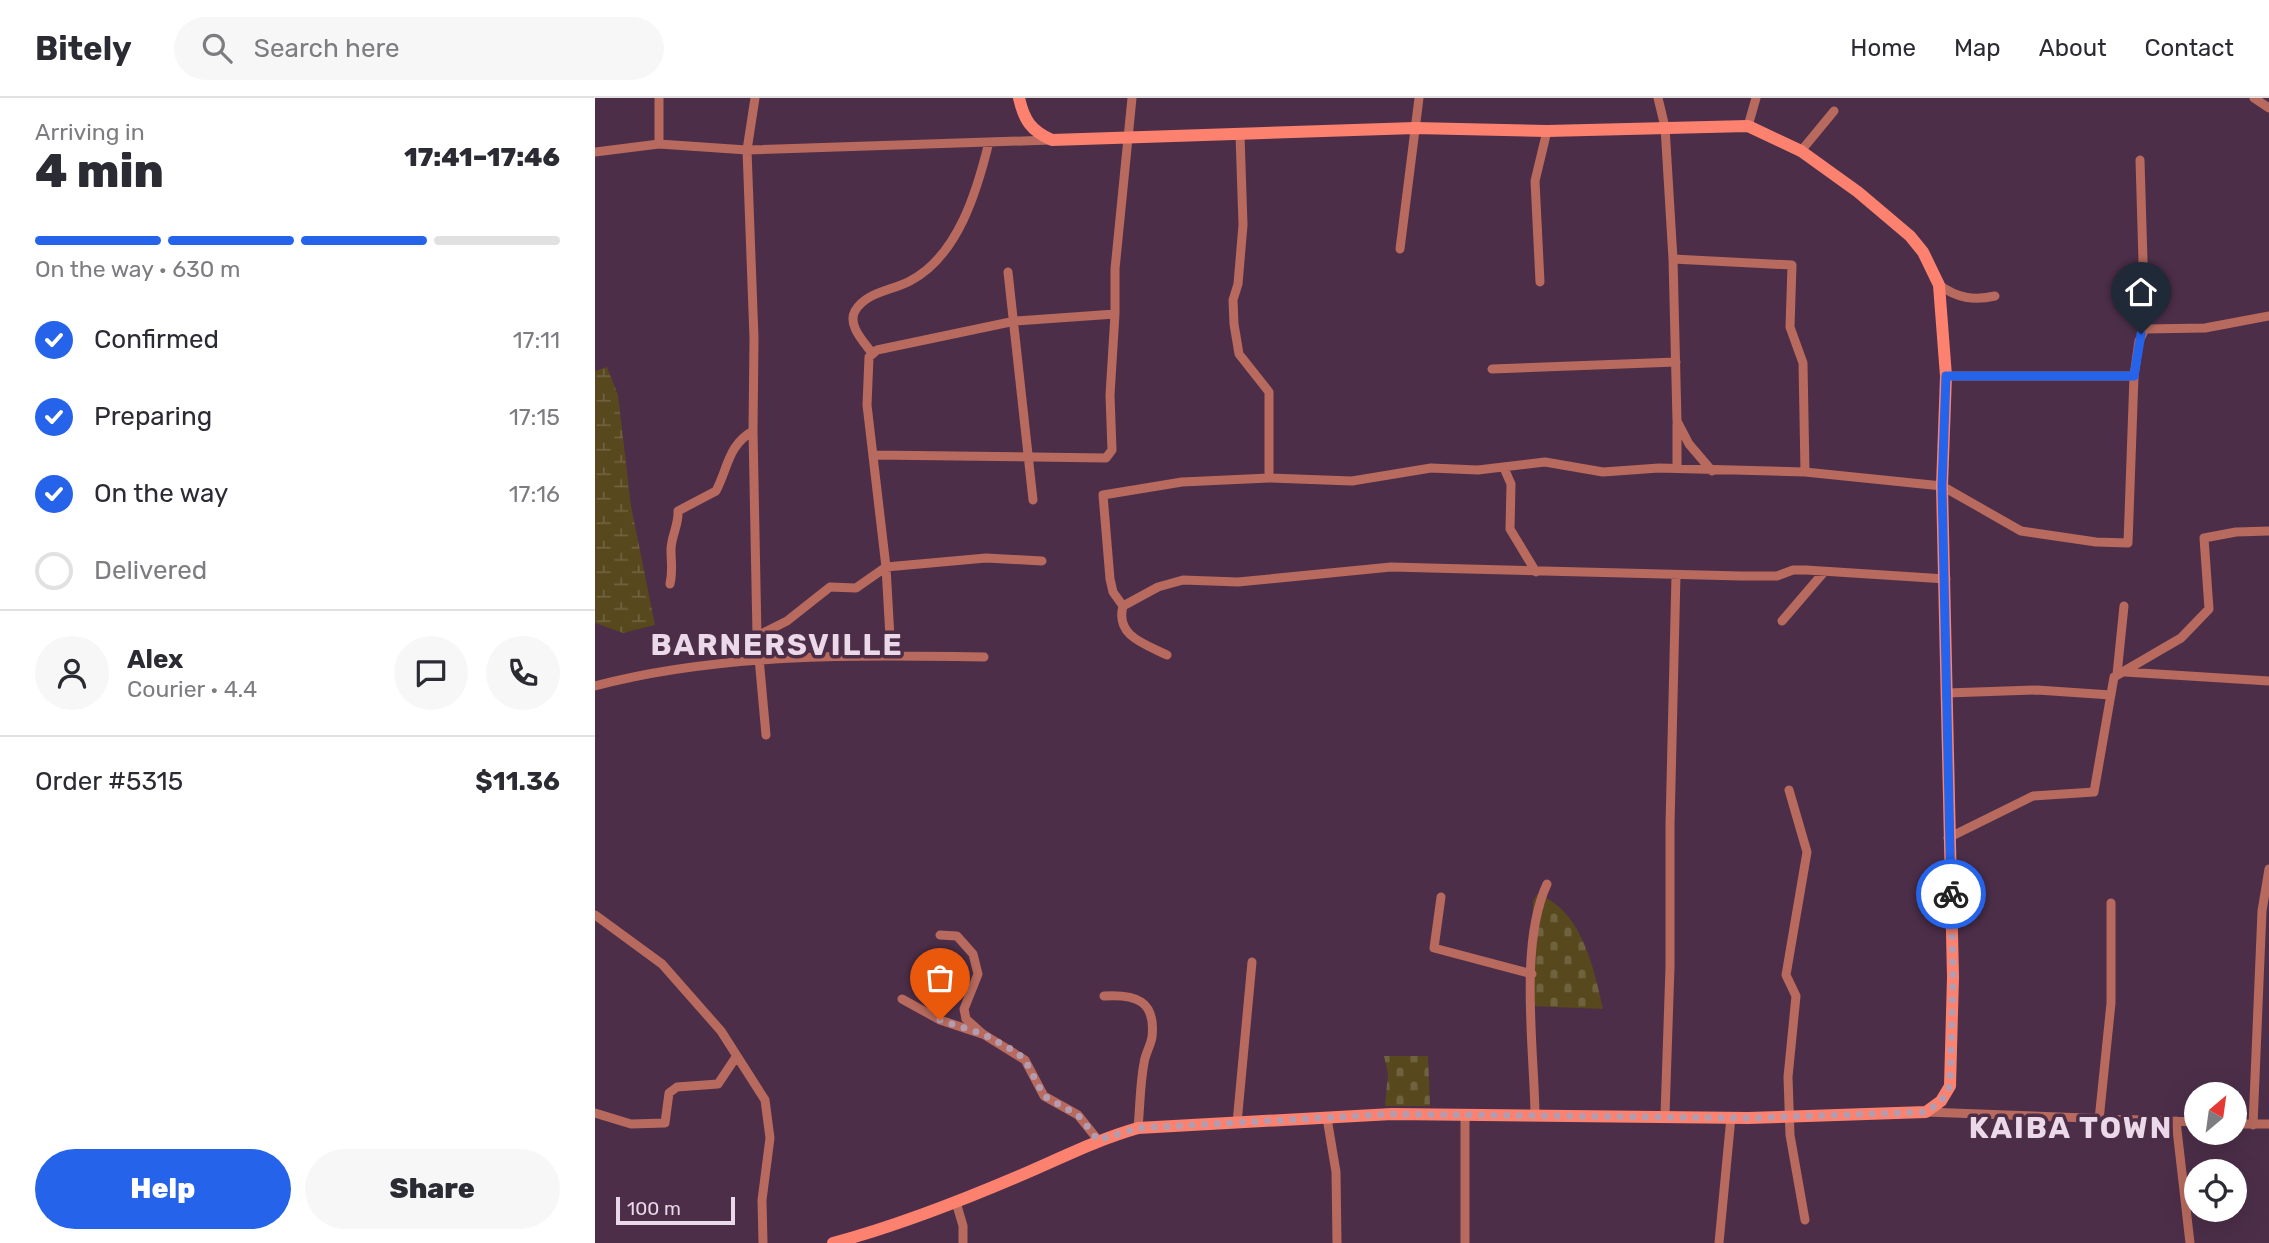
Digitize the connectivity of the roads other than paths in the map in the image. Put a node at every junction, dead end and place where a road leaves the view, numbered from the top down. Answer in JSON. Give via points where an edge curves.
{"nodes":[{"id":1,"x":659,"y":98,"type":"edge"},
{"id":2,"x":755,"y":98,"type":"edge"},
{"id":3,"x":1019,"y":98,"type":"edge"},
{"id":4,"x":1132,"y":98,"type":"edge"},
{"id":5,"x":1419,"y":98,"type":"edge"},
{"id":6,"x":1658,"y":98,"type":"edge"},
{"id":7,"x":1756,"y":98,"type":"edge"},
{"id":8,"x":2254,"y":98,"type":"edge"},
{"id":9,"x":2269,"y":108,"type":"edge"},
{"id":10,"x":1833,"y":111,"type":"dead end"},
{"id":11,"x":1748,"y":126,"type":"junction"},
{"id":12,"x":1665,"y":127,"type":"junction"},
{"id":13,"x":1415,"y":128,"type":"junction"},
{"id":14,"x":1547,"y":131,"type":"junction"},
{"id":15,"x":1240,"y":135,"type":"junction"},
{"id":16,"x":1127,"y":139,"type":"junction"},
{"id":17,"x":1052,"y":140,"type":"junction"},
{"id":18,"x":989,"y":142,"type":"junction"},
{"id":19,"x":659,"y":144,"type":"junction"},
{"id":20,"x":747,"y":150,"type":"junction"},
{"id":21,"x":1801,"y":151,"type":"junction"},
{"id":22,"x":595,"y":152,"type":"edge"},
{"id":23,"x":2140,"y":160,"type":"dead end"},
{"id":24,"x":1400,"y":248,"type":"dead end"},
{"id":25,"x":1673,"y":259,"type":"junction"},
{"id":26,"x":1008,"y":272,"type":"dead end"},
{"id":27,"x":1540,"y":282,"type":"dead end"},
{"id":28,"x":1939,"y":285,"type":"junction"},
{"id":29,"x":1995,"y":296,"type":"dead end"},
{"id":30,"x":1115,"y":314,"type":"junction"},
{"id":31,"x":2269,"y":316,"type":"edge"},
{"id":32,"x":1015,"y":321,"type":"junction"},
{"id":33,"x":2145,"y":329,"type":"junction"},
{"id":34,"x":872,"y":353,"type":"junction"},
{"id":35,"x":1676,"y":362,"type":"junction"},
{"id":36,"x":1492,"y":369,"type":"dead end"},
{"id":37,"x":1946,"y":376,"type":"junction"},
{"id":38,"x":2134,"y":376,"type":"junction"},
{"id":39,"x":1677,"y":421,"type":"junction"},
{"id":40,"x":753,"y":431,"type":"junction"},
{"id":41,"x":873,"y":454,"type":"junction"},
{"id":42,"x":1030,"y":455,"type":"junction"},
{"id":43,"x":1504,"y":468,"type":"junction"},
{"id":44,"x":1677,"y":468,"type":"junction"},
{"id":45,"x":1712,"y":471,"type":"junction"},
{"id":46,"x":1805,"y":472,"type":"junction"},
{"id":47,"x":1269,"y":478,"type":"junction"},
{"id":48,"x":1942,"y":486,"type":"junction"},
{"id":49,"x":1033,"y":500,"type":"dead end"},
{"id":50,"x":2269,"y":531,"type":"edge"},
{"id":51,"x":1042,"y":561,"type":"dead end"},
{"id":52,"x":886,"y":567,"type":"junction"},
{"id":53,"x":1536,"y":572,"type":"junction"},
{"id":54,"x":1824,"y":572,"type":"junction"},
{"id":55,"x":1676,"y":575,"type":"junction"},
{"id":56,"x":1946,"y":579,"type":"junction"},
{"id":57,"x":670,"y":584,"type":"dead end"},
{"id":58,"x":1123,"y":606,"type":"junction"},
{"id":59,"x":2124,"y":606,"type":"dead end"},
{"id":60,"x":1782,"y":621,"type":"dead end"},
{"id":61,"x":757,"y":636,"type":"junction"},
{"id":62,"x":891,"y":655,"type":"junction"},
{"id":63,"x":1167,"y":655,"type":"dead end"},
{"id":64,"x":984,"y":657,"type":"dead end"},
{"id":65,"x":759,"y":660,"type":"junction"},
{"id":66,"x":2121,"y":673,"type":"junction"},
{"id":67,"x":2269,"y":681,"type":"edge"},
{"id":68,"x":595,"y":686,"type":"edge"},
{"id":69,"x":1947,"y":693,"type":"junction"},
{"id":70,"x":2111,"y":695,"type":"junction"},
{"id":71,"x":766,"y":736,"type":"dead end"},
{"id":72,"x":1789,"y":790,"type":"dead end"},
{"id":73,"x":1948,"y":838,"type":"junction"},
{"id":74,"x":2269,"y":869,"type":"edge"},
{"id":75,"x":1547,"y":884,"type":"dead end"},
{"id":76,"x":2268,"y":885,"type":"edge"},
{"id":77,"x":1441,"y":897,"type":"dead end"},
{"id":78,"x":2111,"y":903,"type":"dead end"},
{"id":79,"x":595,"y":915,"type":"edge"},
{"id":80,"x":940,"y":935,"type":"dead end"},
{"id":81,"x":1252,"y":962,"type":"dead end"},
{"id":82,"x":1532,"y":974,"type":"junction"},
{"id":83,"x":1104,"y":996,"type":"dead end"},
{"id":84,"x":902,"y":999,"type":"dead end"},
{"id":85,"x":983,"y":1034,"type":"junction"},
{"id":86,"x":736,"y":1057,"type":"junction"},
{"id":87,"x":1926,"y":1112,"type":"junction"},
{"id":88,"x":595,"y":1113,"type":"edge"},
{"id":89,"x":1535,"y":1114,"type":"junction"},
{"id":90,"x":1465,"y":1115,"type":"junction"},
{"id":91,"x":1665,"y":1115,"type":"junction"},
{"id":92,"x":1790,"y":1115,"type":"junction"},
{"id":93,"x":1731,"y":1117,"type":"junction"},
{"id":94,"x":1327,"y":1118,"type":"junction"},
{"id":95,"x":2099,"y":1121,"type":"junction"},
{"id":96,"x":2176,"y":1121,"type":"junction"},
{"id":97,"x":2184,"y":1121,"type":"edge"},
{"id":98,"x":1237,"y":1123,"type":"junction"},
{"id":99,"x":2269,"y":1124,"type":"edge"},
{"id":100,"x":2247,"y":1125,"type":"edge"},
{"id":101,"x":2253,"y":1125,"type":"junction"},
{"id":102,"x":1138,"y":1128,"type":"junction"},
{"id":103,"x":1098,"y":1140,"type":"junction"},
{"id":104,"x":956,"y":1202,"type":"junction"},
{"id":105,"x":1805,"y":1220,"type":"dead end"},
{"id":106,"x":856,"y":1240,"type":"edge"},
{"id":107,"x":763,"y":1243,"type":"edge"},
{"id":108,"x":833,"y":1243,"type":"edge"},
{"id":109,"x":963,"y":1243,"type":"edge"},
{"id":110,"x":1337,"y":1243,"type":"edge"},
{"id":111,"x":1465,"y":1243,"type":"edge"},
{"id":112,"x":1719,"y":1243,"type":"edge"},
{"id":113,"x":2190,"y":1243,"type":"edge"}],
"edges":[{"from":1,"to":19,"type":"street"},
{"from":2,"to":20,"type":"street"},
{"from":3,"to":17,"type":"main road","via":[[1034,132]]},
{"from":4,"to":16,"type":"street"},
{"from":5,"to":13,"type":"street"},
{"from":6,"to":12,"type":"street"},
{"from":7,"to":11,"type":"street"},
{"from":8,"to":9,"type":"street"},
{"from":10,"to":21,"type":"street"},
{"from":11,"to":12,"type":"main road"},
{"from":11,"to":21,"type":"main road"},
{"from":12,"to":14,"type":"main road"},
{"from":12,"to":25,"type":"street"},
{"from":13,"to":14,"type":"main road"},
{"from":13,"to":15,"type":"main road"},
{"from":13,"to":24,"type":"street"},
{"from":14,"to":27,"type":"street","via":[[1535,181]]},
{"from":15,"to":16,"type":"main road"},
{"from":15,"to":47,"type":"street","via":[[1243,225],[1233,300],[1235,334],[1239,354],[1269,392]]},
{"from":16,"to":17,"type":"main road"},
{"from":16,"to":30,"type":"street"},
{"from":17,"to":18,"type":"street"},
{"from":18,"to":20,"type":"street"},
{"from":18,"to":34,"type":"street","via":[[977,193],[939,260],[911,281],[864,299],[853,313],[852,324]]},
{"from":19,"to":20,"type":"street"},
{"from":19,"to":22,"type":"street"},
{"from":20,"to":40,"type":"street"},
{"from":21,"to":28,"type":"main road","via":[[1910,236]]},
{"from":23,"to":33,"type":"street"},
{"from":25,"to":35,"type":"street"},
{"from":25,"to":46,"type":"street","via":[[1793,265],[1790,327],[1803,363]]},
{"from":26,"to":32,"type":"street"},
{"from":28,"to":29,"type":"street","via":[[1975,300]]},
{"from":28,"to":37,"type":"main road"},
{"from":30,"to":32,"type":"street"},
{"from":30,"to":42,"type":"street","via":[[1110,455]]},
{"from":31,"to":33,"type":"street","via":[[2205,328]]},
{"from":32,"to":34,"type":"street"},
{"from":32,"to":42,"type":"street"},
{"from":33,"to":38,"type":"street"},
{"from":34,"to":41,"type":"street","via":[[866,382]]},
{"from":35,"to":36,"type":"street"},
{"from":35,"to":39,"type":"street"},
{"from":37,"to":38,"type":"street"},
{"from":37,"to":48,"type":"main road"},
{"from":38,"to":48,"type":"street","via":[[2129,543],[2021,531]]},
{"from":39,"to":44,"type":"street"},
{"from":39,"to":45,"type":"street"},
{"from":40,"to":57,"type":"street","via":[[740,438],[729,455],[716,491],[678,511]]},
{"from":40,"to":61,"type":"street"},
{"from":41,"to":42,"type":"street"},
{"from":41,"to":52,"type":"street"},
{"from":42,"to":49,"type":"street"},
{"from":43,"to":44,"type":"street","via":[[1545,462],[1603,471]]},
{"from":43,"to":47,"type":"street","via":[[1431,468],[1352,481]]},
{"from":43,"to":53,"type":"street","via":[[1511,484],[1510,528]]},
{"from":44,"to":45,"type":"street"},
{"from":45,"to":46,"type":"street"},
{"from":46,"to":48,"type":"street"},
{"from":47,"to":58,"type":"street","via":[[1182,482],[1103,495],[1110,579]]},
{"from":48,"to":56,"type":"main road"},
{"from":50,"to":66,"type":"street","via":[[2236,531],[2204,538],[2209,609],[2181,638]]},
{"from":51,"to":52,"type":"street","via":[[986,558]]},
{"from":52,"to":61,"type":"street","via":[[856,588],[830,587],[787,621]]},
{"from":52,"to":62,"type":"street"},
{"from":53,"to":55,"type":"street"},
{"from":53,"to":58,"type":"street","via":[[1391,567],[1238,582],[1184,580],[1158,587]]},
{"from":54,"to":55,"type":"street"},
{"from":54,"to":56,"type":"street"},
{"from":54,"to":60,"type":"street"},
{"from":55,"to":91,"type":"street"},
{"from":56,"to":69,"type":"main road"},
{"from":58,"to":63,"type":"street","via":[[1122,627],[1147,647]]},
{"from":59,"to":66,"type":"street"},
{"from":61,"to":65,"type":"street"},
{"from":62,"to":64,"type":"street"},
{"from":62,"to":65,"type":"street"},
{"from":65,"to":68,"type":"street","via":[[690,667]]},
{"from":65,"to":71,"type":"street"},
{"from":66,"to":67,"type":"street"},
{"from":66,"to":70,"type":"street"},
{"from":69,"to":70,"type":"street","via":[[2037,690]]},
{"from":69,"to":73,"type":"main road"},
{"from":70,"to":73,"type":"street","via":[[2094,792],[2032,796]]},
{"from":72,"to":92,"type":"street","via":[[1807,852],[1786,975],[1796,996]]},
{"from":73,"to":87,"type":"main road","via":[[1953,976],[1950,1086],[1941,1101]]},
{"from":74,"to":76,"type":"street"},
{"from":75,"to":82,"type":"street","via":[[1535,920]]},
{"from":76,"to":101,"type":"street","via":[[2262,911]]},
{"from":77,"to":82,"type":"street","via":[[1434,948]]},
{"from":78,"to":95,"type":"street","via":[[2111,1003]]},
{"from":79,"to":86,"type":"street","via":[[662,964],[721,1031]]},
{"from":80,"to":85,"type":"street","via":[[957,936],[973,954],[978,974],[964,1009],[966,1019]]},
{"from":81,"to":98,"type":"street"},
{"from":82,"to":89,"type":"street"},
{"from":83,"to":102,"type":"street","via":[[1128,995],[1148,1010],[1152,1038],[1144,1061]]},
{"from":84,"to":85,"type":"street","via":[[940,1020]]},
{"from":85,"to":103,"type":"street","via":[[1025,1060],[1044,1096],[1078,1115]]},
{"from":86,"to":88,"type":"street","via":[[718,1084],[677,1087],[669,1093],[665,1123],[631,1124]]},
{"from":86,"to":107,"type":"street","via":[[765,1100],[768,1118]]},
{"from":87,"to":92,"type":"main road"},
{"from":87,"to":95,"type":"street"},
{"from":89,"to":90,"type":"main road"},
{"from":89,"to":91,"type":"main road"},
{"from":90,"to":94,"type":"main road"},
{"from":90,"to":111,"type":"street"},
{"from":91,"to":93,"type":"main road"},
{"from":92,"to":93,"type":"main road"},
{"from":92,"to":105,"type":"street","via":[[1794,1169]]},
{"from":93,"to":112,"type":"street"},
{"from":94,"to":98,"type":"main road"},
{"from":94,"to":110,"type":"street","via":[[1336,1172]]},
{"from":95,"to":96,"type":"street"},
{"from":96,"to":97,"type":"street"},
{"from":96,"to":113,"type":"street"},
{"from":98,"to":102,"type":"main road"},
{"from":99,"to":101,"type":"street"},
{"from":100,"to":101,"type":"street"},
{"from":102,"to":103,"type":"main road"},
{"from":103,"to":104,"type":"main road"},
{"from":104,"to":106,"type":"main road"},
{"from":104,"to":109,"type":"street"},
{"from":106,"to":108,"type":"main road"}]}
